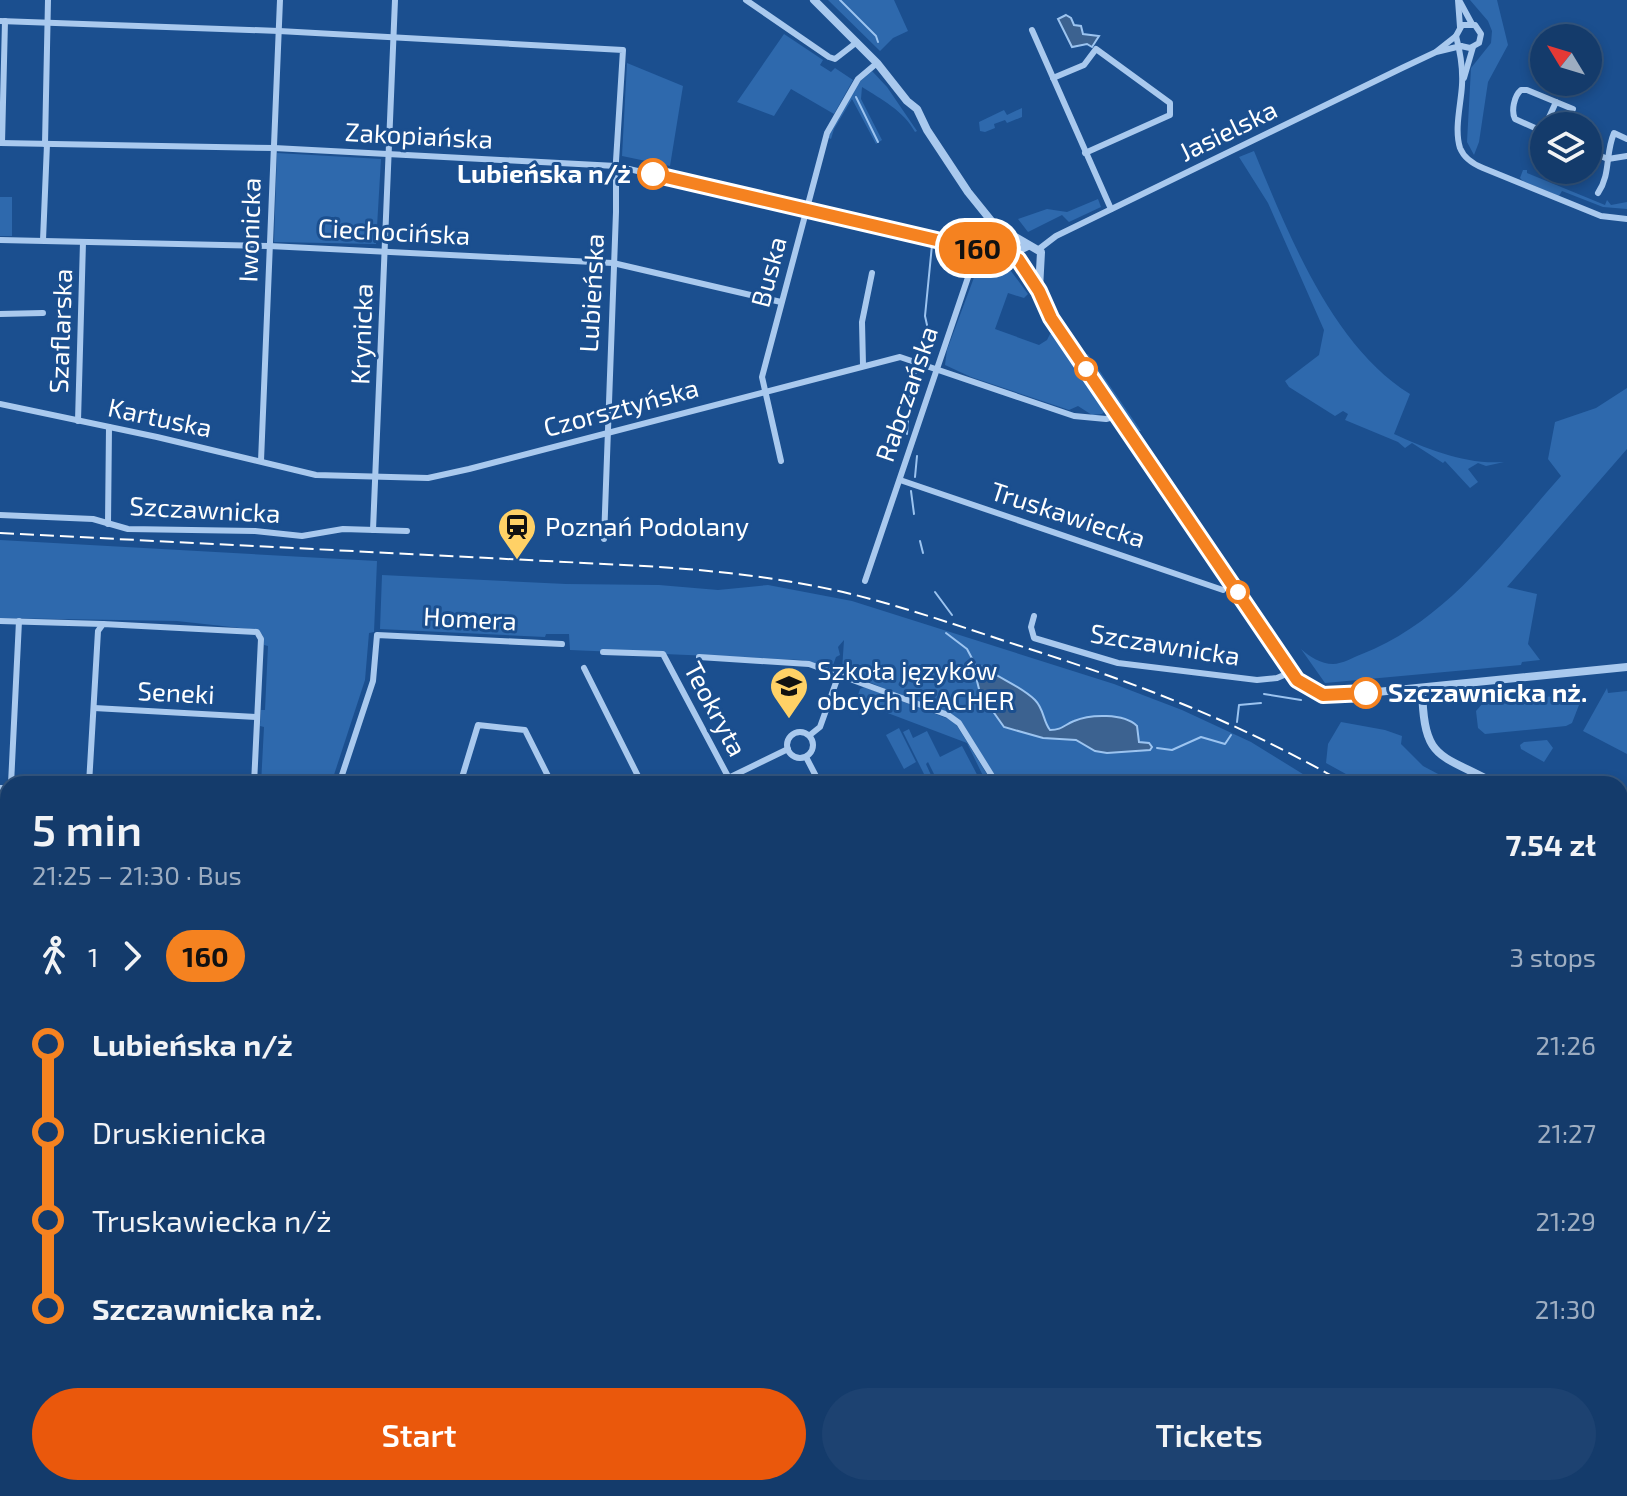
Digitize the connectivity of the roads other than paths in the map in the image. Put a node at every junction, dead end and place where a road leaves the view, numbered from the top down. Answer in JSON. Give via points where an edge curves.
{"nodes":[{"id":1,"x":48,"y":0,"type":"edge"},
{"id":2,"x":280,"y":0,"type":"edge"},
{"id":3,"x":395,"y":0,"type":"edge"},
{"id":4,"x":746,"y":0,"type":"edge"},
{"id":5,"x":814,"y":0,"type":"edge"},
{"id":6,"x":1459,"y":0,"type":"edge"},
{"id":7,"x":2,"y":21,"type":"edge"},
{"id":8,"x":48,"y":23,"type":"junction"},
{"id":9,"x":1472,"y":24,"type":"junction"},
{"id":10,"x":1460,"y":27,"type":"junction"},
{"id":11,"x":1032,"y":30,"type":"dead end"},
{"id":12,"x":279,"y":31,"type":"junction"},
{"id":13,"x":1456,"y":36,"type":"junction"},
{"id":14,"x":394,"y":37,"type":"junction"},
{"id":15,"x":857,"y":42,"type":"junction"},
{"id":16,"x":1461,"y":46,"type":"junction"},
{"id":17,"x":1473,"y":47,"type":"junction"},
{"id":18,"x":1436,"y":52,"type":"junction"},
{"id":19,"x":877,"y":63,"type":"junction"},
{"id":20,"x":1053,"y":78,"type":"junction"},
{"id":21,"x":1463,"y":82,"type":"junction"},
{"id":22,"x":1556,"y":102,"type":"junction"},
{"id":23,"x":1573,"y":109,"type":"dead end"},
{"id":24,"x":1551,"y":112,"type":"edge"},
{"id":25,"x":1530,"y":126,"type":"edge"},
{"id":26,"x":1627,"y":139,"type":"edge"},
{"id":27,"x":1,"y":143,"type":"edge"},
{"id":28,"x":46,"y":144,"type":"junction"},
{"id":29,"x":274,"y":148,"type":"junction"},
{"id":30,"x":1085,"y":153,"type":"junction"},
{"id":31,"x":389,"y":154,"type":"junction"},
{"id":32,"x":1627,"y":156,"type":"edge"},
{"id":33,"x":1602,"y":157,"type":"edge"},
{"id":34,"x":1608,"y":159,"type":"junction"},
{"id":35,"x":616,"y":166,"type":"junction"},
{"id":36,"x":1598,"y":193,"type":"dead end"},
{"id":37,"x":807,"y":209,"type":"junction"},
{"id":38,"x":1111,"y":209,"type":"junction"},
{"id":39,"x":1627,"y":219,"type":"edge"},
{"id":40,"x":993,"y":223,"type":"junction"},
{"id":41,"x":0,"y":240,"type":"edge"},
{"id":42,"x":43,"y":240,"type":"junction"},
{"id":43,"x":83,"y":242,"type":"junction"},
{"id":44,"x":269,"y":246,"type":"junction"},
{"id":45,"x":1028,"y":246,"type":"junction"},
{"id":46,"x":978,"y":248,"type":"junction"},
{"id":47,"x":1039,"y":249,"type":"junction"},
{"id":48,"x":385,"y":251,"type":"junction"},
{"id":49,"x":1018,"y":257,"type":"junction"},
{"id":50,"x":613,"y":263,"type":"junction"},
{"id":51,"x":1038,"y":267,"type":"junction"},
{"id":52,"x":1024,"y":269,"type":"junction"},
{"id":53,"x":872,"y":273,"type":"dead end"},
{"id":54,"x":1039,"y":291,"type":"junction"},
{"id":55,"x":781,"y":302,"type":"junction"},
{"id":56,"x":43,"y":313,"type":"dead end"},
{"id":57,"x":0,"y":314,"type":"edge"},
{"id":58,"x":863,"y":365,"type":"junction"},
{"id":59,"x":937,"y":369,"type":"junction"},
{"id":60,"x":764,"y":392,"type":"junction"},
{"id":61,"x":0,"y":404,"type":"edge"},
{"id":62,"x":1117,"y":416,"type":"junction"},
{"id":63,"x":78,"y":421,"type":"junction"},
{"id":64,"x":109,"y":427,"type":"junction"},
{"id":65,"x":606,"y":432,"type":"junction"},
{"id":66,"x":261,"y":461,"type":"junction"},
{"id":67,"x":781,"y":461,"type":"dead end"},
{"id":68,"x":311,"y":474,"type":"joint"},
{"id":69,"x":376,"y":478,"type":"junction"},
{"id":70,"x":900,"y":480,"type":"junction"},
{"id":71,"x":0,"y":515,"type":"edge"},
{"id":72,"x":108,"y":524,"type":"junction"},
{"id":73,"x":373,"y":530,"type":"junction"},
{"id":74,"x":407,"y":531,"type":"dead end"},
{"id":75,"x":604,"y":539,"type":"dead end"},
{"id":76,"x":865,"y":581,"type":"dead end"},
{"id":77,"x":1223,"y":590,"type":"dead end"},
{"id":78,"x":1034,"y":616,"type":"dead end"},
{"id":79,"x":0,"y":621,"type":"edge"},
{"id":80,"x":19,"y":621,"type":"junction"},
{"id":81,"x":103,"y":624,"type":"junction"},
{"id":82,"x":562,"y":644,"type":"dead end"},
{"id":83,"x":603,"y":652,"type":"dead end"},
{"id":84,"x":699,"y":657,"type":"dead end"},
{"id":85,"x":1627,"y":667,"type":"edge"},
{"id":86,"x":584,"y":668,"type":"dead end"},
{"id":87,"x":1291,"y":672,"type":"junction"},
{"id":88,"x":839,"y":674,"type":"junction"},
{"id":89,"x":1422,"y":688,"type":"junction"},
{"id":90,"x":94,"y":708,"type":"junction"},
{"id":91,"x":257,"y":717,"type":"junction"},
{"id":92,"x":810,"y":735,"type":"junction"},
{"id":93,"x":788,"y":749,"type":"junction"},
{"id":94,"x":806,"y":757,"type":"junction"},
{"id":95,"x":10,"y":776,"type":"edge"},
{"id":96,"x":90,"y":776,"type":"edge"},
{"id":97,"x":254,"y":776,"type":"edge"},
{"id":98,"x":342,"y":776,"type":"edge"},
{"id":99,"x":462,"y":776,"type":"edge"},
{"id":100,"x":548,"y":776,"type":"edge"},
{"id":101,"x":638,"y":776,"type":"edge"},
{"id":102,"x":728,"y":776,"type":"edge"},
{"id":103,"x":740,"y":776,"type":"edge"},
{"id":104,"x":816,"y":776,"type":"edge"},
{"id":105,"x":992,"y":776,"type":"edge"},
{"id":106,"x":1480,"y":776,"type":"edge"},
{"id":107,"x":0,"y":963,"type":"edge"},
{"id":108,"x":0,"y":974,"type":"edge"}],
"edges":[{"from":1,"to":8,"type":"street"},
{"from":2,"to":12,"type":"street","name":"Iwonicka"},
{"from":3,"to":14,"type":"street","name":"Krynicka"},
{"from":4,"to":15,"type":"street","via":[[829,57],[843,55]]},
{"from":5,"to":15,"type":"street"},
{"from":6,"to":9,"type":"street"},
{"from":6,"to":10,"type":"street"},
{"from":7,"to":8,"type":"street"},
{"from":7,"to":27,"type":"street"},
{"from":8,"to":12,"type":"street"},
{"from":8,"to":28,"type":"street"},
{"from":9,"to":10,"type":"street"},
{"from":9,"to":17,"type":"street","via":[[1481,37]]},
{"from":10,"to":13,"type":"street"},
{"from":11,"to":20,"type":"street"},
{"from":12,"to":14,"type":"street"},
{"from":12,"to":29,"type":"street","name":"Iwonicka"},
{"from":13,"to":16,"type":"street"},
{"from":13,"to":18,"type":"street","name":"Jasielska"},
{"from":14,"to":31,"type":"street","name":"Krynicka"},
{"from":14,"to":35,"type":"street","name":"Lubieńska","via":[[623,50]]},
{"from":15,"to":19,"type":"street"},
{"from":16,"to":17,"type":"street"},
{"from":16,"to":18,"type":"street","name":"Jasielska"},
{"from":16,"to":21,"type":"street"},
{"from":17,"to":21,"type":"street"},
{"from":18,"to":38,"type":"street","name":"Jasielska"},
{"from":19,"to":37,"type":"street","name":"Buska","via":[[858,79],[827,133]]},
{"from":19,"to":40,"type":"street","via":[[917,109]]},
{"from":20,"to":30,"type":"street"},
{"from":20,"to":30,"type":"street","via":[[1084,65],[1096,49],[1170,103],[1170,115]]},
{"from":21,"to":39,"type":"street","via":[[1460,147],[1473,164],[1601,216]]},
{"from":22,"to":23,"type":"street"},
{"from":22,"to":24,"type":"street"},
{"from":22,"to":25,"type":"street","via":[[1521,90],[1515,119]]},
{"from":26,"to":34,"type":"street","via":[[1614,133]]},
{"from":27,"to":28,"type":"street","name":"Zakopiańska"},
{"from":28,"to":29,"type":"street","name":"Zakopiańska"},
{"from":28,"to":42,"type":"street"},
{"from":29,"to":31,"type":"street","name":"Zakopiańska"},
{"from":29,"to":44,"type":"street","name":"Iwonicka"},
{"from":30,"to":38,"type":"street"},
{"from":31,"to":35,"type":"street","name":"Zakopiańska"},
{"from":31,"to":48,"type":"street","name":"Krynicka"},
{"from":32,"to":34,"type":"street"},
{"from":33,"to":34,"type":"street"},
{"from":34,"to":36,"type":"street"},
{"from":35,"to":37,"type":"street","name":"Zakopiańska"},
{"from":35,"to":50,"type":"street","name":"Lubieńska"},
{"from":37,"to":46,"type":"street","name":"Zakopiańska"},
{"from":37,"to":55,"type":"street","name":"Buska"},
{"from":38,"to":47,"type":"street","name":"Jasielska"},
{"from":40,"to":45,"type":"street"},
{"from":40,"to":46,"type":"street","name":"Rabczańska"},
{"from":40,"to":49,"type":"street"},
{"from":41,"to":42,"type":"street","name":"Ciechocińska"},
{"from":42,"to":43,"type":"street","name":"Ciechocińska"},
{"from":43,"to":44,"type":"street","name":"Ciechocińska"},
{"from":43,"to":63,"type":"street","name":"Szaflarska"},
{"from":44,"to":48,"type":"street","name":"Ciechocińska"},
{"from":44,"to":66,"type":"street","name":"Iwonicka"},
{"from":45,"to":47,"type":"street"},
{"from":45,"to":49,"type":"street"},
{"from":46,"to":49,"type":"street","name":"Zakopiańska"},
{"from":46,"to":59,"type":"street","name":"Rabczańska"},
{"from":47,"to":51,"type":"street"},
{"from":48,"to":50,"type":"street","name":"Ciechocińska"},
{"from":48,"to":69,"type":"street","name":"Krynicka"},
{"from":49,"to":52,"type":"street"},
{"from":50,"to":55,"type":"street","name":"Ciechocińska"},
{"from":50,"to":65,"type":"street","name":"Lubieńska"},
{"from":51,"to":52,"type":"street"},
{"from":51,"to":54,"type":"street"},
{"from":52,"to":54,"type":"street"},
{"from":53,"to":58,"type":"street","via":[[862,322]]},
{"from":54,"to":62,"type":"street","via":[[1051,318]]},
{"from":55,"to":60,"type":"street","name":"Buska","via":[[762,377]]},
{"from":56,"to":57,"type":"street"},
{"from":58,"to":59,"type":"street","name":"Czorsztyńska","via":[[900,357]]},
{"from":58,"to":60,"type":"street","name":"Czorsztyńska"},
{"from":59,"to":62,"type":"street","name":"Czorsztyńska","via":[[1074,416]]},
{"from":59,"to":70,"type":"street","name":"Rabczańska"},
{"from":60,"to":65,"type":"street","name":"Czorsztyńska"},
{"from":60,"to":67,"type":"street","name":"Buska"},
{"from":61,"to":63,"type":"street","name":"Kartuska"},
{"from":62,"to":87,"type":"street"},
{"from":63,"to":64,"type":"street","name":"Kartuska"},
{"from":64,"to":66,"type":"street","name":"Kartuska"},
{"from":64,"to":72,"type":"street"},
{"from":65,"to":69,"type":"street","name":"Czorsztyńska","via":[[436,477]]},
{"from":65,"to":75,"type":"street","name":"Lubieńska"},
{"from":66,"to":68,"type":"street","name":"Kartuska"},
{"from":68,"to":69,"type":"street","name":"Czorsztyńska"},
{"from":69,"to":73,"type":"street","name":"Krynicka"},
{"from":70,"to":76,"type":"street","name":"Rabczańska"},
{"from":70,"to":77,"type":"street","name":"Truskawiecka"},
{"from":71,"to":72,"type":"street","name":"Szczawnicka"},
{"from":72,"to":73,"type":"street","name":"Szczawnicka","via":[[302,536]]},
{"from":73,"to":74,"type":"street","name":"Szczawnicka"},
{"from":78,"to":87,"type":"street","name":"Szczawnicka","via":[[1034,638],[1118,663],[1257,680]]},
{"from":79,"to":80,"type":"street"},
{"from":80,"to":81,"type":"street"},
{"from":80,"to":95,"type":"street"},
{"from":81,"to":90,"type":"street","via":[[98,631]]},
{"from":81,"to":91,"type":"street","via":[[257,632]]},
{"from":82,"to":98,"type":"street","name":"Homera","via":[[377,635],[373,681]]},
{"from":83,"to":102,"type":"street","name":"Teokryta","via":[[663,654]]},
{"from":84,"to":88,"type":"street","via":[[805,663]]},
{"from":85,"to":89,"type":"street"},
{"from":86,"to":101,"type":"street"},
{"from":87,"to":89,"type":"street","via":[[1316,692],[1336,696]]},
{"from":88,"to":92,"type":"street","via":[[820,727]]},
{"from":88,"to":105,"type":"street","via":[[956,720]]},
{"from":89,"to":106,"type":"street","via":[[1423,723],[1432,745],[1446,759]]},
{"from":90,"to":91,"type":"street","name":"Seneki"},
{"from":90,"to":96,"type":"street"},
{"from":91,"to":97,"type":"street"},
{"from":92,"to":93,"type":"street","via":[[792,734]]},
{"from":92,"to":94,"type":"street","via":[[814,748]]},
{"from":93,"to":94,"type":"street","via":[[797,758]]},
{"from":93,"to":103,"type":"street"},
{"from":94,"to":104,"type":"street"},
{"from":99,"to":100,"type":"street","via":[[478,725],[525,730]]},
{"from":107,"to":108,"type":"street"}]}
